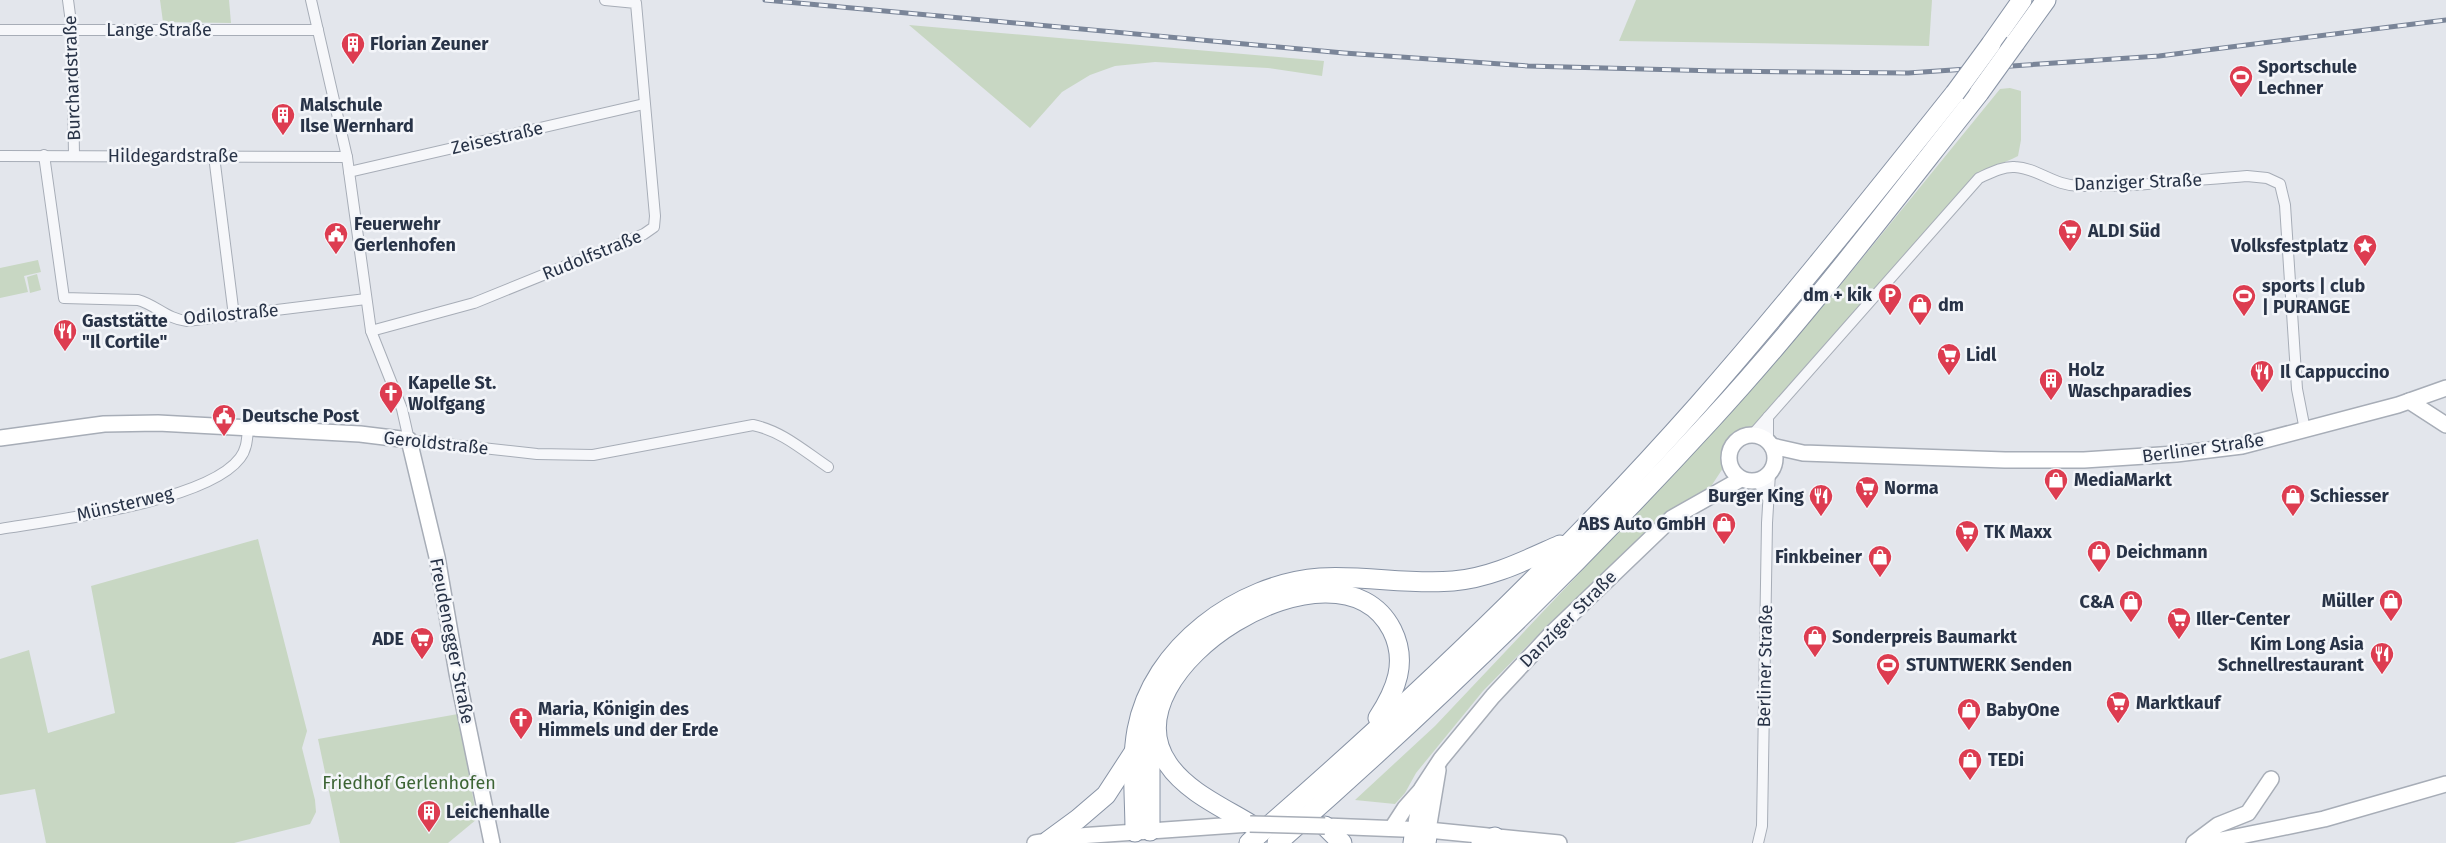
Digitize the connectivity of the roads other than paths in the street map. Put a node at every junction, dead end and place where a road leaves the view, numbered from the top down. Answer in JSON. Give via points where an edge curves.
{"nodes":[{"id":1,"x":68,"y":0,"type":"edge"},
{"id":2,"x":312,"y":0,"type":"edge"},
{"id":3,"x":605,"y":0,"type":"edge"},
{"id":4,"x":2022,"y":0,"type":"edge"},
{"id":5,"x":2046,"y":0,"type":"edge"},
{"id":6,"x":0,"y":30,"type":"edge"},
{"id":7,"x":72,"y":30,"type":"junction"},
{"id":8,"x":318,"y":30,"type":"junction"},
{"id":9,"x":644,"y":104,"type":"junction"},
{"id":10,"x":44,"y":155,"type":"junction"},
{"id":11,"x":74,"y":155,"type":"junction"},
{"id":12,"x":0,"y":156,"type":"edge"},
{"id":13,"x":214,"y":156,"type":"junction"},
{"id":14,"x":347,"y":157,"type":"junction"},
{"id":15,"x":349,"y":172,"type":"junction"},
{"id":16,"x":366,"y":299,"type":"junction"},
{"id":17,"x":234,"y":316,"type":"junction"},
{"id":18,"x":371,"y":331,"type":"junction"},
{"id":19,"x":2446,"y":388,"type":"edge"},
{"id":20,"x":2409,"y":401,"type":"junction"},
{"id":21,"x":1768,"y":417,"type":"junction"},
{"id":22,"x":2446,"y":426,"type":"edge"},
{"id":23,"x":248,"y":428,"type":"junction"},
{"id":24,"x":2305,"y":430,"type":"junction"},
{"id":25,"x":1754,"y":434,"type":"junction"},
{"id":26,"x":0,"y":438,"type":"edge"},
{"id":27,"x":409,"y":440,"type":"junction"},
{"id":28,"x":1770,"y":443,"type":"junction"},
{"id":29,"x":1802,"y":453,"type":"junction"},
{"id":30,"x":1730,"y":465,"type":"junction"},
{"id":31,"x":828,"y":467,"type":"dead end"},
{"id":32,"x":1773,"y":468,"type":"junction"},
{"id":33,"x":1748,"y":480,"type":"junction"},
{"id":34,"x":1710,"y":496,"type":"junction"},
{"id":35,"x":1767,"y":498,"type":"junction"},
{"id":36,"x":0,"y":529,"type":"edge"},
{"id":37,"x":1571,"y":541,"type":"junction"},
{"id":38,"x":1155,"y":722,"type":"junction"},
{"id":39,"x":1359,"y":746,"type":"junction"},
{"id":40,"x":1134,"y":751,"type":"junction"},
{"id":41,"x":1441,"y":759,"type":"junction"},
{"id":42,"x":2271,"y":779,"type":"dead end"},
{"id":43,"x":2446,"y":784,"type":"edge"},
{"id":44,"x":1422,"y":788,"type":"junction"},
{"id":45,"x":1250,"y":824,"type":"junction"},
{"id":46,"x":1392,"y":828,"type":"junction"},
{"id":47,"x":1143,"y":832,"type":"junction"},
{"id":48,"x":1338,"y":834,"type":"edge"},
{"id":49,"x":1421,"y":836,"type":"edge"},
{"id":50,"x":1759,"y":838,"type":"edge"},
{"id":51,"x":1488,"y":840,"type":"edge"},
{"id":52,"x":1041,"y":842,"type":"edge"},
{"id":53,"x":492,"y":843,"type":"edge"},
{"id":54,"x":1249,"y":843,"type":"edge"},
{"id":55,"x":1277,"y":843,"type":"edge"},
{"id":56,"x":1559,"y":843,"type":"edge"},
{"id":57,"x":2194,"y":843,"type":"edge"},
{"id":58,"x":2206,"y":843,"type":"edge"}],
"edges":[{"from":1,"to":7,"type":"street","name":"Burchardstraße"},
{"from":2,"to":8,"type":"street"},
{"from":3,"to":9,"type":"street","name":"Rudolfstraße","via":[[636,3]]},
{"from":4,"to":37,"type":"highway","bridge":true,"via":[[1955,93],[1753,342]]},
{"from":5,"to":55,"type":"highway","bridge":true,"via":[[1979,93],[1838,270],[1712,420],[1500,638],[1373,759]]},
{"from":6,"to":7,"type":"street","name":"Lange Straße"},
{"from":7,"to":8,"type":"street","name":"Lange Straße"},
{"from":7,"to":11,"type":"street","name":"Burchardstraße"},
{"from":8,"to":14,"type":"street"},
{"from":9,"to":15,"type":"street","name":"Zeisestraße"},
{"from":9,"to":18,"type":"street","name":"Rudolfstraße","via":[[656,219],[649,232],[474,303]]},
{"from":10,"to":11,"type":"street","name":"Hildegardstraße"},
{"from":10,"to":12,"type":"street","name":"Hildegardstraße"},
{"from":10,"to":17,"type":"street","name":"Odilostraße","via":[[64,298],[138,300],[168,317],[187,321]]},
{"from":11,"to":13,"type":"street","name":"Hildegardstraße"},
{"from":13,"to":14,"type":"street","name":"Hildegardstraße"},
{"from":13,"to":17,"type":"street"},
{"from":14,"to":15,"type":"street"},
{"from":15,"to":16,"type":"street"},
{"from":16,"to":17,"type":"street","name":"Odilostraße"},
{"from":16,"to":18,"type":"street"},
{"from":18,"to":27,"type":"street","via":[[402,409]]},
{"from":19,"to":20,"type":"street","name":"Berliner Straße"},
{"from":20,"to":22,"type":"street"},
{"from":20,"to":24,"type":"street","name":"Berliner Straße"},
{"from":21,"to":24,"type":"street","name":"Danziger Straße","via":[[1979,178],[1996,170],[2014,167],[2031,170],[2053,182],[2078,186],[2124,186],[2247,176],[2267,178],[2280,184],[2285,205],[2297,389]]},
{"from":21,"to":25,"type":"street","name":"Danziger Straße"},
{"from":21,"to":28,"type":"street"},
{"from":23,"to":26,"type":"street","name":"Geroldstraße","via":[[104,424]]},
{"from":23,"to":27,"type":"street","name":"Geroldstraße"},
{"from":23,"to":36,"type":"street","name":"Münsterweg","via":[[244,452],[232,467],[170,496],[122,508]]},
{"from":24,"to":29,"type":"street","name":"Berliner Straße","via":[[2242,446],[2111,459],[2004,460]]},
{"from":25,"to":28,"type":"street"},
{"from":25,"to":30,"type":"street","name":"Danziger Straße","via":[[1733,443]]},
{"from":27,"to":31,"type":"street","name":"Geroldstraße","via":[[538,454],[592,455],[753,425],[784,436]]},
{"from":27,"to":53,"type":"street","name":"Freudenegger Straße","via":[[436,557]]},
{"from":28,"to":29,"type":"street","name":"Berliner Straße"},
{"from":28,"to":32,"type":"street"},
{"from":29,"to":32,"type":"street","name":"Berliner Straße"},
{"from":30,"to":33,"type":"street"},
{"from":30,"to":34,"type":"street","name":"Danziger Straße"},
{"from":32,"to":33,"type":"street","name":"Danziger Straße"},
{"from":32,"to":35,"type":"street","name":"Berliner Straße"},
{"from":33,"to":34,"type":"street","name":"Danziger Straße"},
{"from":33,"to":35,"type":"street","via":[[1760,485]]},
{"from":34,"to":41,"type":"street","name":"Danziger Straße","via":[[1672,518],[1552,633],[1492,696]]},
{"from":35,"to":50,"type":"street","name":"Berliner Straße","via":[[1766,650]]},
{"from":37,"to":39,"type":"highway"},
{"from":37,"to":40,"type":"highway","via":[[1483,576],[1416,583],[1321,578],[1268,589],[1238,602],[1189,639],[1157,677],[1144,703]]},
{"from":38,"to":39,"type":"highway","via":[[1178,673],[1228,626],[1287,599],[1344,595],[1379,613],[1396,638],[1400,654],[1393,694]]},
{"from":38,"to":45,"type":"highway","via":[[1159,746],[1176,775]]},
{"from":38,"to":47,"type":"highway"},
{"from":39,"to":54,"type":"highway"},
{"from":40,"to":47,"type":"highway"},
{"from":40,"to":52,"type":"highway","via":[[1106,795],[1078,820]]},
{"from":41,"to":44,"type":"street","name":"Danziger Straße"},
{"from":41,"to":49,"type":"street","name":"Danziger Straße"},
{"from":42,"to":57,"type":"street","via":[[2248,813],[2218,825]]},
{"from":43,"to":58,"type":"street","via":[[2354,811]]},
{"from":44,"to":46,"type":"street"},
{"from":44,"to":49,"type":"street","name":"Danziger Straße"},
{"from":45,"to":47,"type":"street"},
{"from":45,"to":48,"type":"street","bridge":true},
{"from":46,"to":48,"type":"street"},
{"from":46,"to":49,"type":"street"},
{"from":47,"to":52,"type":"street"},
{"from":49,"to":51,"type":"street"},
{"from":51,"to":56,"type":"street"}]}
